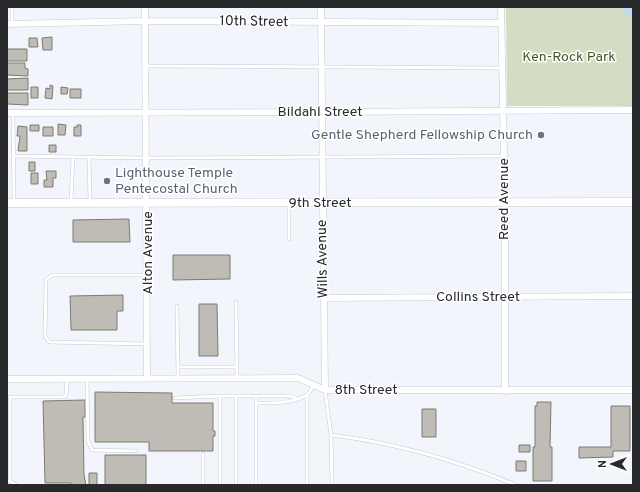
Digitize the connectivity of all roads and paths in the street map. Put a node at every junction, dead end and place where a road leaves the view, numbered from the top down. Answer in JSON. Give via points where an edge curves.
{"nodes":[{"id":1,"x":12,"y":7,"type":"edge"},
{"id":2,"x":145,"y":7,"type":"edge"},
{"id":3,"x":321,"y":7,"type":"edge"},
{"id":4,"x":501,"y":7,"type":"edge"},
{"id":5,"x":146,"y":21,"type":"junction"},
{"id":6,"x":321,"y":23,"type":"junction"},
{"id":7,"x":501,"y":23,"type":"junction"},
{"id":8,"x":9,"y":24,"type":"edge"},
{"id":9,"x":146,"y":66,"type":"junction"},
{"id":10,"x":321,"y":67,"type":"junction"},
{"id":11,"x":502,"y":68,"type":"junction"},
{"id":12,"x":633,"y":110,"type":"edge"},
{"id":13,"x":147,"y":111,"type":"junction"},
{"id":14,"x":503,"y":111,"type":"junction"},
{"id":15,"x":10,"y":112,"type":"edge"},
{"id":16,"x":322,"y":112,"type":"junction"},
{"id":17,"x":13,"y":156,"type":"junction"},
{"id":18,"x":504,"y":156,"type":"junction"},
{"id":19,"x":73,"y":157,"type":"junction"},
{"id":20,"x":88,"y":157,"type":"junction"},
{"id":21,"x":322,"y":157,"type":"junction"},
{"id":22,"x":148,"y":158,"type":"junction"},
{"id":23,"x":505,"y":202,"type":"junction"},
{"id":24,"x":633,"y":202,"type":"edge"},
{"id":25,"x":10,"y":203,"type":"edge"},
{"id":26,"x":71,"y":203,"type":"junction"},
{"id":27,"x":90,"y":203,"type":"junction"},
{"id":28,"x":148,"y":203,"type":"junction"},
{"id":29,"x":289,"y":203,"type":"junction"},
{"id":30,"x":323,"y":203,"type":"junction"},
{"id":31,"x":289,"y":239,"type":"dead end"},
{"id":32,"x":148,"y":275,"type":"junction"},
{"id":33,"x":633,"y":296,"type":"edge"},
{"id":34,"x":504,"y":297,"type":"junction"},
{"id":35,"x":324,"y":298,"type":"junction"},
{"id":36,"x":236,"y":302,"type":"dead end"},
{"id":37,"x":177,"y":306,"type":"dead end"},
{"id":38,"x":148,"y":344,"type":"junction"},
{"id":39,"x":178,"y":367,"type":"junction"},
{"id":40,"x":237,"y":367,"type":"junction"},
{"id":41,"x":148,"y":378,"type":"junction"},
{"id":42,"x":178,"y":378,"type":"junction"},
{"id":43,"x":237,"y":378,"type":"junction"},
{"id":44,"x":7,"y":379,"type":"edge"},
{"id":45,"x":67,"y":379,"type":"junction"},
{"id":46,"x":87,"y":379,"type":"junction"},
{"id":47,"x":314,"y":384,"type":"junction"},
{"id":48,"x":325,"y":390,"type":"junction"},
{"id":49,"x":633,"y":390,"type":"edge"},
{"id":50,"x":505,"y":391,"type":"junction"},
{"id":51,"x":307,"y":394,"type":"junction"},
{"id":52,"x":220,"y":396,"type":"junction"},
{"id":53,"x":236,"y":396,"type":"junction"},
{"id":54,"x":256,"y":396,"type":"junction"},
{"id":55,"x":175,"y":398,"type":"dead end"},
{"id":56,"x":296,"y":398,"type":"junction"},
{"id":57,"x":256,"y":403,"type":"junction"},
{"id":58,"x":331,"y":436,"type":"junction"},
{"id":59,"x":136,"y":451,"type":"dead end"},
{"id":60,"x":203,"y":454,"type":"dead end"},
{"id":61,"x":9,"y":481,"type":"edge"},
{"id":62,"x":16,"y":485,"type":"edge"},
{"id":63,"x":203,"y":485,"type":"edge"},
{"id":64,"x":220,"y":485,"type":"edge"},
{"id":65,"x":236,"y":485,"type":"edge"},
{"id":66,"x":256,"y":485,"type":"edge"},
{"id":67,"x":307,"y":485,"type":"edge"},
{"id":68,"x":332,"y":485,"type":"edge"},
{"id":69,"x":516,"y":485,"type":"edge"}],
"edges":[{"from":1,"to":8,"type":"lane"},
{"from":2,"to":5,"type":"street","name":"Alton Avenue"},
{"from":3,"to":6,"type":"street","name":"Wills Avenue"},
{"from":4,"to":7,"type":"street","name":"Reed Avenue"},
{"from":5,"to":6,"type":"street","name":"10th Street"},
{"from":5,"to":8,"type":"street","name":"10th Street"},
{"from":5,"to":9,"type":"street","name":"Alton Avenue"},
{"from":6,"to":7,"type":"street","name":"10th Street"},
{"from":6,"to":10,"type":"street","name":"Wills Avenue"},
{"from":7,"to":11,"type":"street","name":"Reed Avenue"},
{"from":9,"to":10,"type":"lane"},
{"from":9,"to":13,"type":"street","name":"Alton Avenue"},
{"from":10,"to":11,"type":"lane"},
{"from":10,"to":16,"type":"street","name":"Wills Avenue"},
{"from":11,"to":14,"type":"street","name":"Reed Avenue"},
{"from":12,"to":14,"type":"street","name":"Bildahl Street"},
{"from":13,"to":15,"type":"street","name":"Bildahl Street"},
{"from":13,"to":16,"type":"street","name":"Bildahl Street"},
{"from":13,"to":22,"type":"street","name":"Alton Avenue"},
{"from":14,"to":16,"type":"street","name":"Bildahl Street"},
{"from":14,"to":18,"type":"street","name":"Reed Avenue"},
{"from":15,"to":17,"type":"lane"},
{"from":16,"to":21,"type":"street","name":"Wills Avenue"},
{"from":17,"to":19,"type":"lane"},
{"from":17,"to":25,"type":"lane"},
{"from":18,"to":21,"type":"lane"},
{"from":18,"to":23,"type":"street","name":"Reed Avenue"},
{"from":19,"to":20,"type":"lane"},
{"from":19,"to":26,"type":"lane"},
{"from":20,"to":22,"type":"lane"},
{"from":20,"to":27,"type":"lane"},
{"from":21,"to":22,"type":"lane"},
{"from":21,"to":30,"type":"street","name":"Wills Avenue"},
{"from":22,"to":28,"type":"street","name":"Alton Avenue"},
{"from":23,"to":24,"type":"street","name":"9th Street"},
{"from":23,"to":30,"type":"street","name":"9th Street"},
{"from":23,"to":34,"type":"street","name":"Reed Avenue"},
{"from":25,"to":26,"type":"street","name":"9th Street"},
{"from":26,"to":27,"type":"street","name":"9th Street"},
{"from":27,"to":28,"type":"street","name":"9th Street"},
{"from":28,"to":29,"type":"street","name":"9th Street"},
{"from":28,"to":32,"type":"street","name":"Alton Avenue"},
{"from":29,"to":30,"type":"street","name":"9th Street"},
{"from":29,"to":31,"type":"lane"},
{"from":30,"to":35,"type":"street","name":"Wills Avenue"},
{"from":32,"to":38,"type":"street","name":"Alton Avenue"},
{"from":32,"to":38,"type":"lane","via":[[52,275],[46,280],[45,336],[50,342]]},
{"from":33,"to":34,"type":"street","name":"Collins Street"},
{"from":34,"to":35,"type":"street","name":"Collins Street"},
{"from":34,"to":50,"type":"street","name":"Reed Avenue"},
{"from":35,"to":48,"type":"street","name":"Wills Avenue"},
{"from":36,"to":40,"type":"lane"},
{"from":37,"to":39,"type":"lane"},
{"from":38,"to":41,"type":"street","name":"Alton Avenue"},
{"from":39,"to":40,"type":"lane"},
{"from":39,"to":42,"type":"lane"},
{"from":40,"to":43,"type":"lane"},
{"from":41,"to":42,"type":"street","name":"8th Street"},
{"from":41,"to":46,"type":"street","name":"8th Street"},
{"from":42,"to":43,"type":"street","name":"8th Street"},
{"from":43,"to":47,"type":"street","name":"8th Street","via":[[298,378]]},
{"from":44,"to":45,"type":"street","name":"8th Street"},
{"from":45,"to":46,"type":"street","name":"8th Street"},
{"from":45,"to":61,"type":"lane","via":[[66,396],[63,397],[10,397]]},
{"from":46,"to":59,"type":"lane","via":[[88,441],[92,450]]},
{"from":47,"to":48,"type":"street","name":"8th Street"},
{"from":47,"to":51,"type":"lane"},
{"from":48,"to":50,"type":"street","name":"8th Street"},
{"from":48,"to":58,"type":"lane"},
{"from":49,"to":50,"type":"street","name":"8th Street"},
{"from":51,"to":56,"type":"lane"},
{"from":51,"to":67,"type":"lane"},
{"from":52,"to":53,"type":"lane"},
{"from":52,"to":55,"type":"lane"},
{"from":52,"to":64,"type":"lane"},
{"from":53,"to":54,"type":"lane"},
{"from":53,"to":65,"type":"lane"},
{"from":54,"to":56,"type":"lane"},
{"from":54,"to":57,"type":"lane"},
{"from":56,"to":57,"type":"lane","via":[[278,404]]},
{"from":57,"to":66,"type":"lane"},
{"from":58,"to":68,"type":"lane"},
{"from":58,"to":69,"type":"lane","via":[[403,447],[459,463]]},
{"from":60,"to":63,"type":"lane"},
{"from":61,"to":62,"type":"lane"}]}
